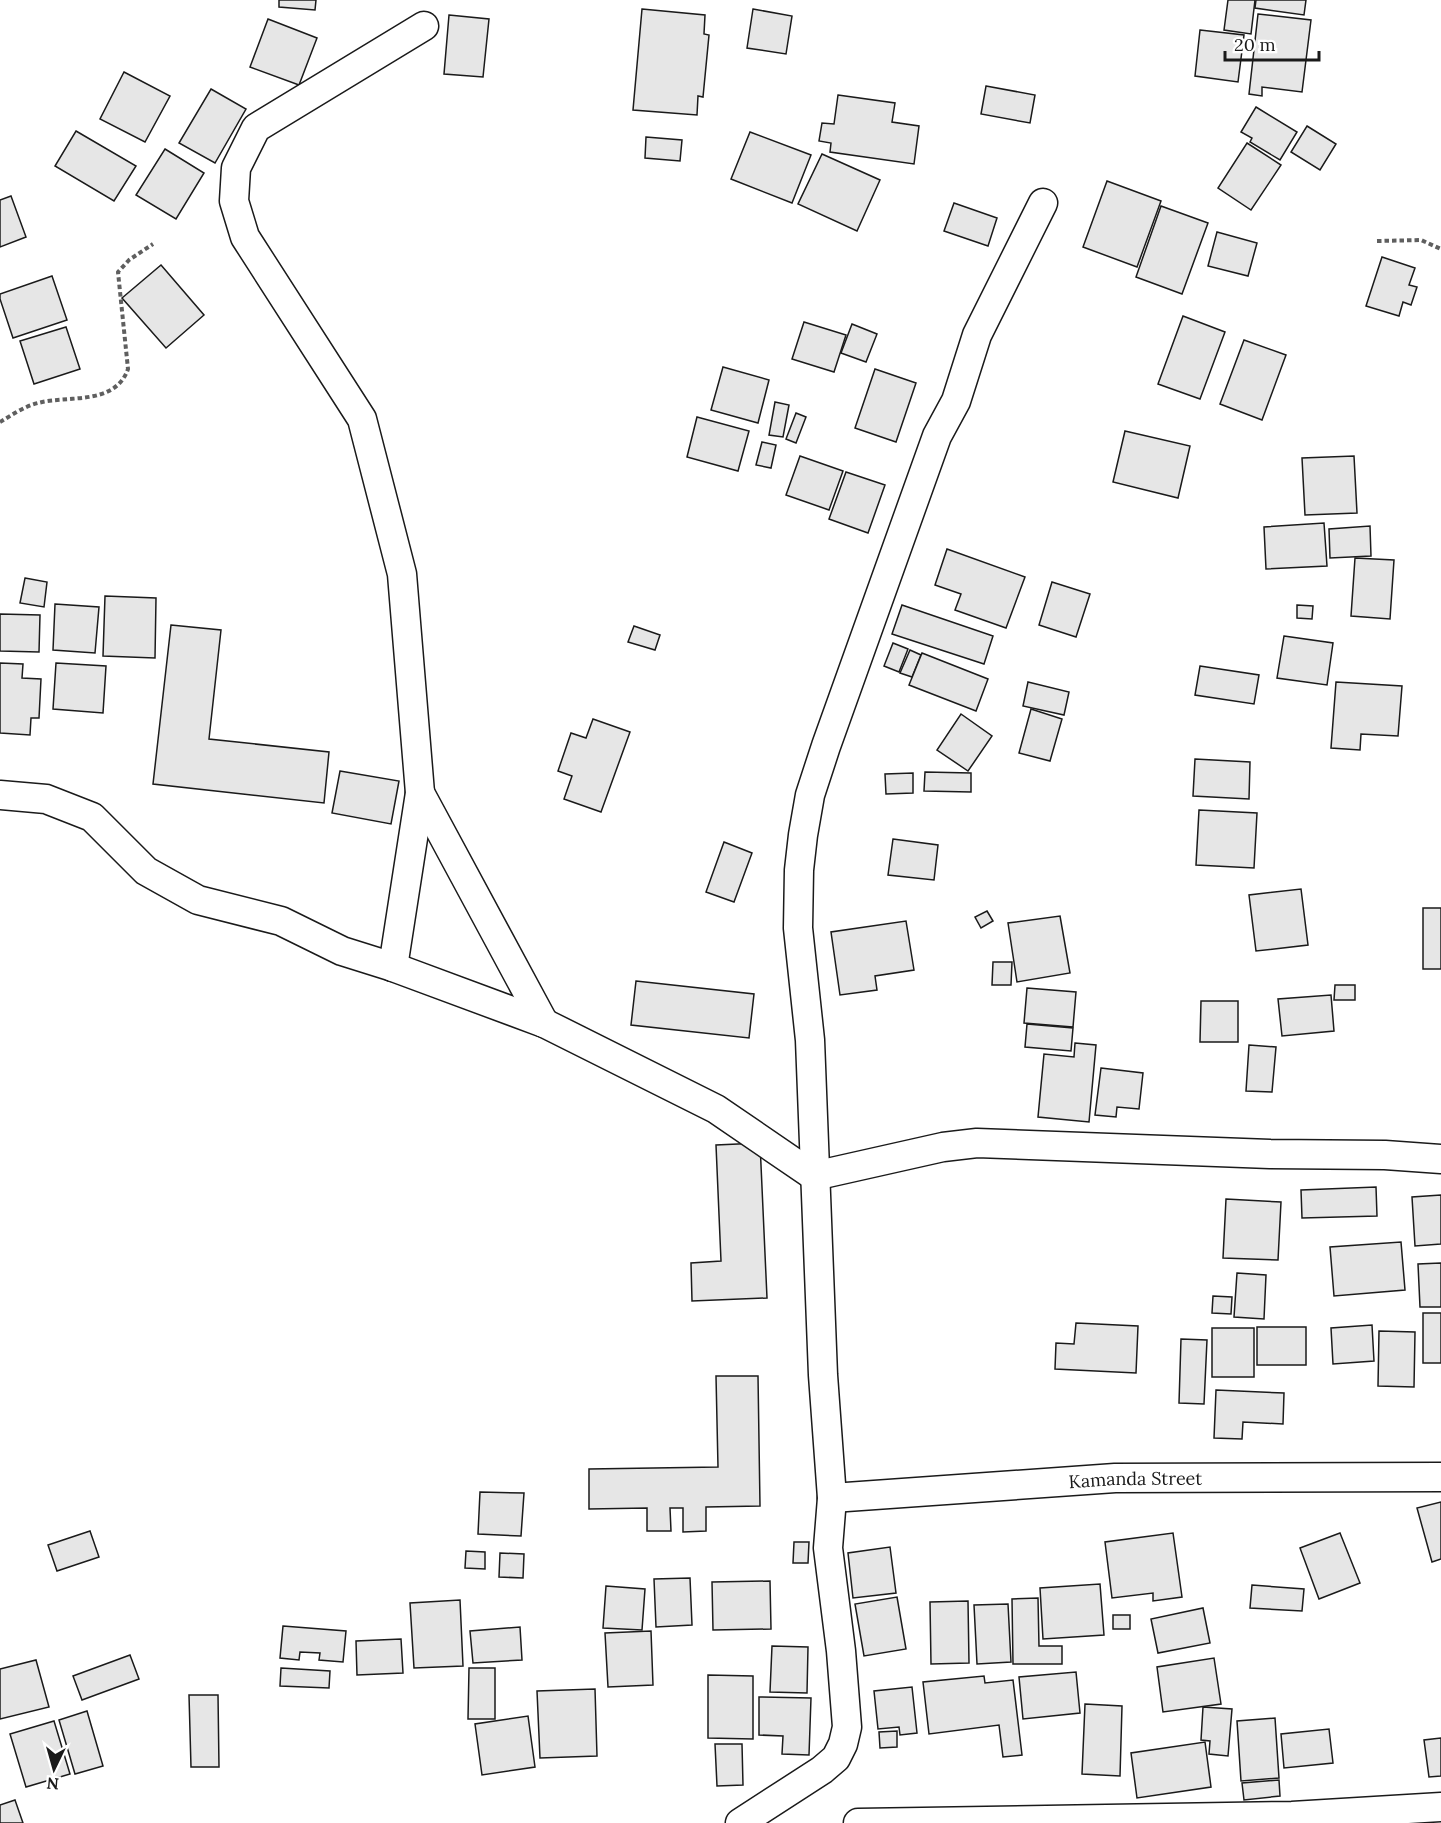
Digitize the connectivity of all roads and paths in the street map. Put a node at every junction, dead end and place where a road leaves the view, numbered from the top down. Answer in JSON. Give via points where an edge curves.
{"nodes":[{"id":1,"x":424,"y":26,"type":"dead end"},
{"id":2,"x":1043,"y":203,"type":"dead end"},
{"id":3,"x":1377,"y":241,"type":"dead end"},
{"id":4,"x":153,"y":244,"type":"dead end"},
{"id":5,"x":1441,"y":249,"type":"edge"},
{"id":6,"x":0,"y":422,"type":"edge"},
{"id":7,"x":420,"y":794,"type":"junction"},
{"id":8,"x":0,"y":795,"type":"edge"},
{"id":9,"x":393,"y":967,"type":"junction"},
{"id":10,"x":544,"y":1023,"type":"junction"},
{"id":11,"x":1441,"y":1159,"type":"edge"},
{"id":12,"x":814,"y":1176,"type":"junction"},
{"id":13,"x":1441,"y":1477,"type":"edge"},
{"id":14,"x":832,"y":1498,"type":"junction"},
{"id":15,"x":1441,"y":1807,"type":"edge"},
{"id":16,"x":740,"y":1823,"type":"edge"},
{"id":17,"x":858,"y":1823,"type":"edge"}],
"edges":[{"from":1,"to":7,"type":"street","via":[[256,128],[236,168],[234,201],[245,237],[362,419],[402,574]]},
{"from":2,"to":12,"type":"street","via":[[976,335],[956,401],[937,436],[810,795],[799,870],[798,928],[810,1040]]},
{"from":3,"to":5,"type":"path","via":[[1421,240]]},
{"from":4,"to":6,"type":"path","via":[[118,272],[128,369],[124,379],[106,394],[36,403]]},
{"from":7,"to":9,"type":"street"},
{"from":7,"to":10,"type":"street"},
{"from":8,"to":9,"type":"street","via":[[46,799],[92,817],[146,871],[198,900],[281,921],[342,951]]},
{"from":9,"to":10,"type":"street"},
{"from":10,"to":12,"type":"street","via":[[716,1109]]},
{"from":11,"to":12,"type":"street","via":[[977,1143]]},
{"from":12,"to":14,"type":"street"},
{"from":13,"to":14,"type":"street","name":"Kamanda Street","via":[[1115,1478]]},
{"from":14,"to":16,"type":"street","via":[[828,1548],[848,1727],[836,1758]]},
{"from":15,"to":17,"type":"street","via":[[1292,1816]]}]}
